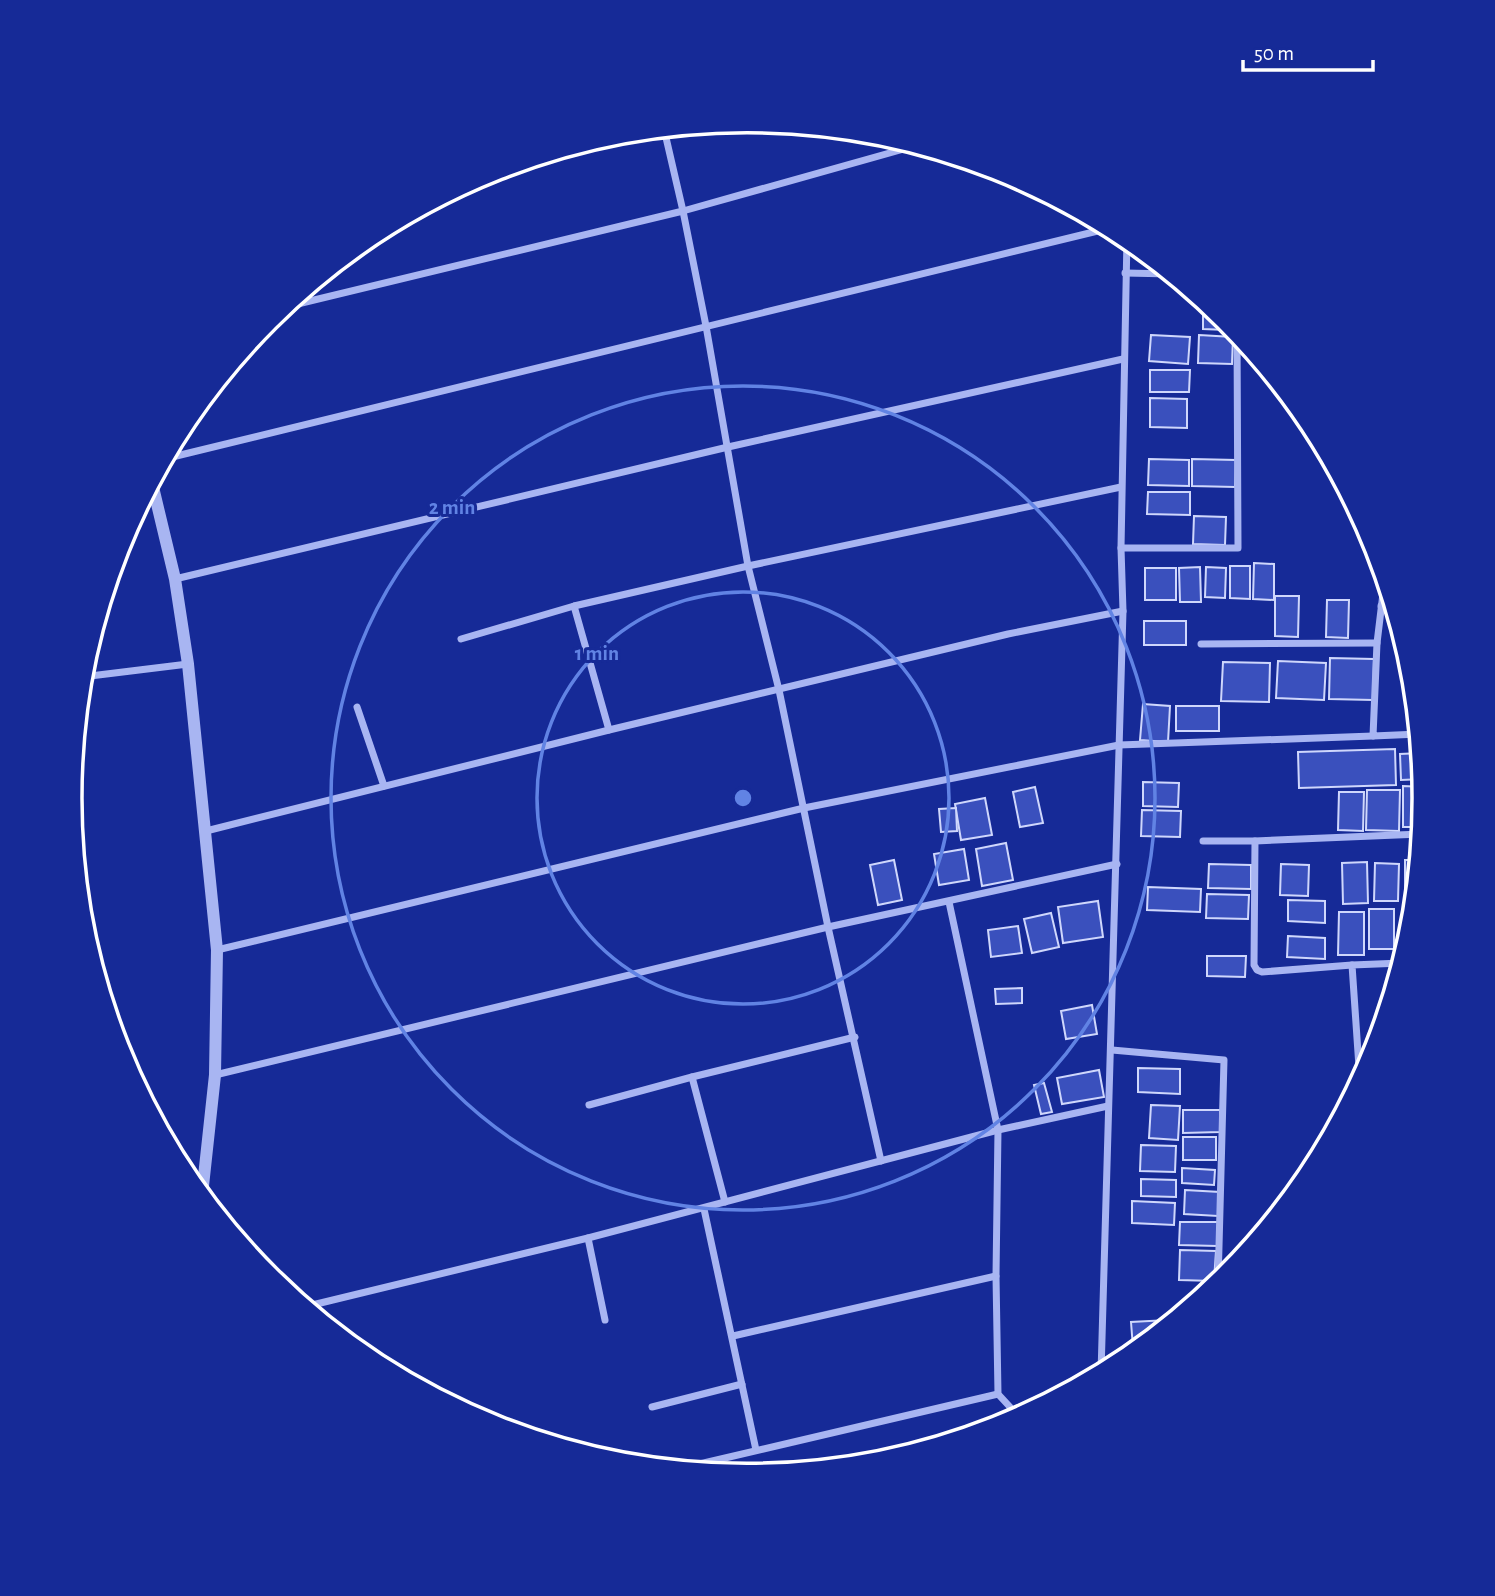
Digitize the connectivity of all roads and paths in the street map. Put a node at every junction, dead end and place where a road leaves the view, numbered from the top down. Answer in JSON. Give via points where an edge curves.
{"nodes":[{"id":1,"x":666,"y":138,"type":"edge"},
{"id":2,"x":898,"y":150,"type":"edge"},
{"id":3,"x":683,"y":211,"type":"junction"},
{"id":4,"x":1096,"y":232,"type":"edge"},
{"id":5,"x":1126,"y":252,"type":"edge"},
{"id":6,"x":1125,"y":273,"type":"junction"},
{"id":7,"x":1156,"y":274,"type":"edge"},
{"id":8,"x":304,"y":302,"type":"edge"},
{"id":9,"x":706,"y":326,"type":"junction"},
{"id":10,"x":1237,"y":348,"type":"edge"},
{"id":11,"x":1123,"y":359,"type":"junction"},
{"id":12,"x":728,"y":447,"type":"junction"},
{"id":13,"x":177,"y":456,"type":"edge"},
{"id":14,"x":1121,"y":487,"type":"junction"},
{"id":15,"x":154,"y":498,"type":"edge"},
{"id":16,"x":1121,"y":548,"type":"junction"},
{"id":17,"x":748,"y":566,"type":"junction"},
{"id":18,"x":175,"y":579,"type":"junction"},
{"id":19,"x":1382,"y":600,"type":"edge"},
{"id":20,"x":574,"y":606,"type":"junction"},
{"id":21,"x":1381,"y":606,"type":"joint"},
{"id":22,"x":1123,"y":611,"type":"junction"},
{"id":23,"x":461,"y":639,"type":"dead end"},
{"id":24,"x":1377,"y":643,"type":"junction"},
{"id":25,"x":1201,"y":644,"type":"dead end"},
{"id":26,"x":188,"y":664,"type":"junction"},
{"id":27,"x":94,"y":676,"type":"edge"},
{"id":28,"x":779,"y":690,"type":"junction"},
{"id":29,"x":357,"y":707,"type":"dead end"},
{"id":30,"x":609,"y":730,"type":"junction"},
{"id":31,"x":1409,"y":734,"type":"edge"},
{"id":32,"x":1373,"y":736,"type":"junction"},
{"id":33,"x":1119,"y":745,"type":"junction"},
{"id":34,"x":384,"y":786,"type":"junction"},
{"id":35,"x":804,"y":808,"type":"junction"},
{"id":36,"x":206,"y":831,"type":"junction"},
{"id":37,"x":1411,"y":834,"type":"edge"},
{"id":38,"x":1203,"y":841,"type":"dead end"},
{"id":39,"x":1255,"y":841,"type":"junction"},
{"id":40,"x":1117,"y":864,"type":"junction"},
{"id":41,"x":949,"y":902,"type":"junction"},
{"id":42,"x":828,"y":927,"type":"junction"},
{"id":43,"x":217,"y":950,"type":"junction"},
{"id":44,"x":1392,"y":963,"type":"edge"},
{"id":45,"x":1352,"y":965,"type":"junction"},
{"id":46,"x":855,"y":1037,"type":"junction"},
{"id":47,"x":1112,"y":1050,"type":"junction"},
{"id":48,"x":1359,"y":1061,"type":"edge"},
{"id":49,"x":215,"y":1075,"type":"junction"},
{"id":50,"x":692,"y":1077,"type":"junction"},
{"id":51,"x":589,"y":1105,"type":"dead end"},
{"id":52,"x":1108,"y":1106,"type":"junction"},
{"id":53,"x":998,"y":1130,"type":"junction"},
{"id":54,"x":881,"y":1161,"type":"junction"},
{"id":55,"x":204,"y":1181,"type":"edge"},
{"id":56,"x":725,"y":1202,"type":"junction"},
{"id":57,"x":704,"y":1209,"type":"junction"},
{"id":58,"x":588,"y":1238,"type":"junction"},
{"id":59,"x":1219,"y":1267,"type":"edge"},
{"id":60,"x":996,"y":1276,"type":"junction"},
{"id":61,"x":316,"y":1304,"type":"edge"},
{"id":62,"x":604,"y":1320,"type":"dead end"},
{"id":63,"x":733,"y":1336,"type":"junction"},
{"id":64,"x":1101,"y":1361,"type":"edge"},
{"id":65,"x":742,"y":1384,"type":"junction"},
{"id":66,"x":998,"y":1394,"type":"junction"},
{"id":67,"x":652,"y":1407,"type":"dead end"},
{"id":68,"x":1010,"y":1409,"type":"edge"},
{"id":69,"x":756,"y":1450,"type":"junction"},
{"id":70,"x":707,"y":1462,"type":"edge"}],
"edges":[{"from":1,"to":3,"type":"street"},
{"from":2,"to":3,"type":"street"},
{"from":3,"to":8,"type":"street"},
{"from":3,"to":9,"type":"street"},
{"from":4,"to":9,"type":"street"},
{"from":5,"to":6,"type":"street"},
{"from":6,"to":7,"type":"street"},
{"from":6,"to":11,"type":"street"},
{"from":9,"to":12,"type":"street"},
{"from":9,"to":13,"type":"street"},
{"from":10,"to":16,"type":"street","via":[[1238,548]]},
{"from":11,"to":12,"type":"street"},
{"from":11,"to":14,"type":"street"},
{"from":12,"to":17,"type":"street"},
{"from":12,"to":18,"type":"street"},
{"from":14,"to":16,"type":"street"},
{"from":14,"to":17,"type":"street"},
{"from":15,"to":18,"type":"street"},
{"from":16,"to":22,"type":"street"},
{"from":17,"to":20,"type":"street"},
{"from":17,"to":28,"type":"street"},
{"from":18,"to":26,"type":"street"},
{"from":19,"to":21,"type":"street"},
{"from":20,"to":23,"type":"street"},
{"from":20,"to":30,"type":"street"},
{"from":21,"to":24,"type":"street"},
{"from":22,"to":28,"type":"street"},
{"from":22,"to":33,"type":"street"},
{"from":24,"to":25,"type":"street"},
{"from":24,"to":32,"type":"street"},
{"from":26,"to":27,"type":"street"},
{"from":26,"to":36,"type":"street"},
{"from":28,"to":30,"type":"street"},
{"from":28,"to":35,"type":"street"},
{"from":29,"to":34,"type":"street"},
{"from":30,"to":34,"type":"street"},
{"from":31,"to":32,"type":"street"},
{"from":32,"to":33,"type":"street"},
{"from":33,"to":35,"type":"street"},
{"from":33,"to":40,"type":"street"},
{"from":34,"to":36,"type":"street"},
{"from":35,"to":42,"type":"street"},
{"from":35,"to":43,"type":"street"},
{"from":36,"to":43,"type":"street"},
{"from":37,"to":39,"type":"street"},
{"from":38,"to":39,"type":"street"},
{"from":39,"to":45,"type":"street","via":[[1257,970]]},
{"from":40,"to":41,"type":"street"},
{"from":40,"to":47,"type":"street"},
{"from":41,"to":42,"type":"street"},
{"from":41,"to":53,"type":"street"},
{"from":42,"to":46,"type":"street"},
{"from":42,"to":49,"type":"street"},
{"from":43,"to":49,"type":"street"},
{"from":44,"to":45,"type":"street"},
{"from":45,"to":48,"type":"street"},
{"from":46,"to":50,"type":"street"},
{"from":46,"to":54,"type":"street"},
{"from":47,"to":52,"type":"street"},
{"from":47,"to":59,"type":"street","via":[[1221,1058],[1225,1063]]},
{"from":49,"to":55,"type":"street"},
{"from":50,"to":51,"type":"street"},
{"from":50,"to":56,"type":"street"},
{"from":52,"to":53,"type":"street"},
{"from":52,"to":64,"type":"street"},
{"from":53,"to":54,"type":"street"},
{"from":53,"to":60,"type":"street"},
{"from":54,"to":56,"type":"street"},
{"from":56,"to":57,"type":"street"},
{"from":57,"to":58,"type":"street"},
{"from":57,"to":63,"type":"street"},
{"from":58,"to":61,"type":"street"},
{"from":58,"to":62,"type":"street"},
{"from":60,"to":63,"type":"street"},
{"from":60,"to":66,"type":"street"},
{"from":63,"to":65,"type":"street"},
{"from":65,"to":67,"type":"street"},
{"from":65,"to":69,"type":"street"},
{"from":66,"to":68,"type":"street"},
{"from":66,"to":69,"type":"street"},
{"from":69,"to":70,"type":"street"}]}
